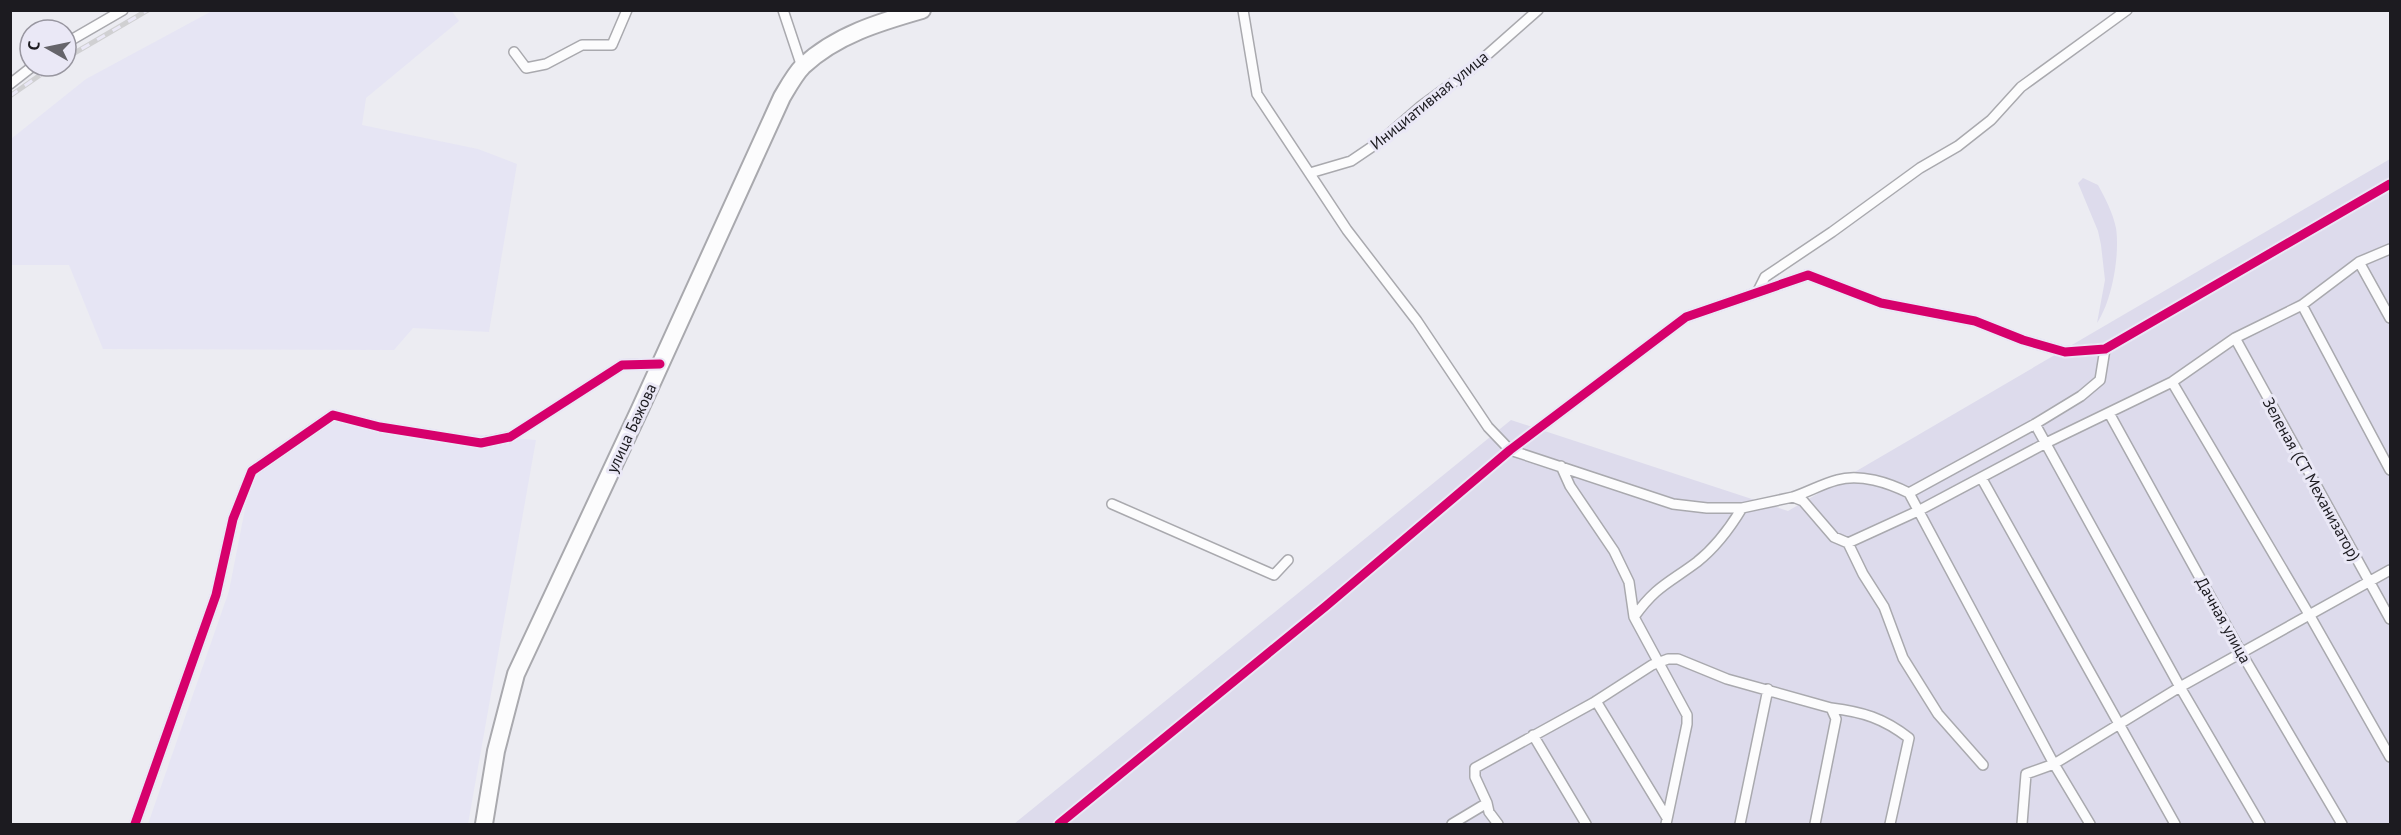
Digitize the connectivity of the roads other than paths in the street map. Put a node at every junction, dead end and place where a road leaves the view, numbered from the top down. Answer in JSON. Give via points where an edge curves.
{"nodes":[{"id":1,"x":123,"y":10,"type":"edge"},
{"id":2,"x":627,"y":10,"type":"edge"},
{"id":3,"x":783,"y":10,"type":"edge"},
{"id":4,"x":922,"y":10,"type":"edge"},
{"id":5,"x":1243,"y":10,"type":"edge"},
{"id":6,"x":1538,"y":10,"type":"edge"},
{"id":7,"x":2127,"y":10,"type":"edge"},
{"id":8,"x":78,"y":36,"type":"edge"},
{"id":9,"x":514,"y":52,"type":"dead end"},
{"id":10,"x":802,"y":67,"type":"junction"},
{"id":11,"x":1310,"y":173,"type":"junction"},
{"id":12,"x":2391,"y":184,"type":"edge"},
{"id":13,"x":2391,"y":249,"type":"edge"},
{"id":14,"x":2359,"y":262,"type":"junction"},
{"id":15,"x":1757,"y":293,"type":"junction"},
{"id":16,"x":2302,"y":304,"type":"junction"},
{"id":17,"x":2391,"y":318,"type":"edge"},
{"id":18,"x":2235,"y":338,"type":"junction"},
{"id":19,"x":2105,"y":349,"type":"junction"},
{"id":20,"x":660,"y":364,"type":"junction"},
{"id":21,"x":2172,"y":382,"type":"junction"},
{"id":22,"x":2109,"y":413,"type":"junction"},
{"id":23,"x":2035,"y":424,"type":"junction"},
{"id":24,"x":2046,"y":443,"type":"junction"},
{"id":25,"x":1510,"y":450,"type":"junction"},
{"id":26,"x":1561,"y":466,"type":"junction"},
{"id":27,"x":2391,"y":470,"type":"edge"},
{"id":28,"x":1982,"y":479,"type":"junction"},
{"id":29,"x":1910,"y":493,"type":"junction"},
{"id":30,"x":1793,"y":497,"type":"junction"},
{"id":31,"x":1112,"y":504,"type":"dead end"},
{"id":32,"x":1742,"y":508,"type":"junction"},
{"id":33,"x":1918,"y":511,"type":"junction"},
{"id":34,"x":1848,"y":543,"type":"junction"},
{"id":35,"x":1288,"y":560,"type":"dead end"},
{"id":36,"x":2391,"y":570,"type":"edge"},
{"id":37,"x":2370,"y":582,"type":"junction"},
{"id":38,"x":2310,"y":616,"type":"junction"},
{"id":39,"x":1634,"y":617,"type":"junction"},
{"id":40,"x":2391,"y":619,"type":"edge"},
{"id":41,"x":2242,"y":654,"type":"junction"},
{"id":42,"x":1659,"y":662,"type":"junction"},
{"id":43,"x":2180,"y":687,"type":"junction"},
{"id":44,"x":1768,"y":689,"type":"junction"},
{"id":45,"x":1596,"y":701,"type":"junction"},
{"id":46,"x":1831,"y":708,"type":"junction"},
{"id":47,"x":2117,"y":724,"type":"junction"},
{"id":48,"x":1533,"y":735,"type":"junction"},
{"id":49,"x":2391,"y":757,"type":"edge"},
{"id":50,"x":2054,"y":764,"type":"junction"},
{"id":51,"x":1983,"y":765,"type":"dead end"},
{"id":52,"x":1487,"y":803,"type":"junction"},
{"id":53,"x":1666,"y":821,"type":"edge"},
{"id":54,"x":135,"y":825,"type":"edge"},
{"id":55,"x":484,"y":825,"type":"edge"},
{"id":56,"x":1059,"y":825,"type":"edge"},
{"id":57,"x":1452,"y":825,"type":"edge"},
{"id":58,"x":1498,"y":825,"type":"edge"},
{"id":59,"x":1586,"y":825,"type":"edge"},
{"id":60,"x":1740,"y":825,"type":"edge"},
{"id":61,"x":1815,"y":825,"type":"edge"},
{"id":62,"x":1890,"y":825,"type":"edge"},
{"id":63,"x":2022,"y":825,"type":"edge"},
{"id":64,"x":2090,"y":825,"type":"edge"},
{"id":65,"x":2175,"y":825,"type":"edge"},
{"id":66,"x":2260,"y":825,"type":"edge"},
{"id":67,"x":2342,"y":825,"type":"edge"}],
"edges":[{"from":1,"to":8,"type":"street"},
{"from":2,"to":9,"type":"street","via":[[612,45],[582,45],[546,64],[526,68]]},
{"from":3,"to":10,"type":"street"},
{"from":4,"to":10,"type":"highway","name":"улица Бажова","via":[[872,24],[825,49]]},
{"from":5,"to":11,"type":"street","via":[[1257,94]]},
{"from":6,"to":11,"type":"street","name":"Инициативная улица","via":[[1382,140],[1351,161]]},
{"from":7,"to":15,"type":"street","via":[[2021,87],[1991,120],[1958,146],[1920,168],[1765,277]]},
{"from":10,"to":20,"type":"highway","name":"улица Бажова","via":[[782,97]]},
{"from":11,"to":25,"type":"street","via":[[1347,230],[1417,321],[1488,428]]},
{"from":12,"to":19,"type":"street"},
{"from":13,"to":14,"type":"street"},
{"from":14,"to":16,"type":"street"},
{"from":14,"to":17,"type":"street"},
{"from":15,"to":19,"type":"street","via":[[1808,275],[1881,303],[1975,321],[2065,352]]},
{"from":15,"to":25,"type":"street","via":[[1686,317]]},
{"from":16,"to":18,"type":"street"},
{"from":16,"to":27,"type":"street"},
{"from":18,"to":21,"type":"street"},
{"from":18,"to":37,"type":"street","name":"Зеленая (СТ Механизатор)"},
{"from":19,"to":23,"type":"street","via":[[2100,380]]},
{"from":20,"to":54,"type":"street","via":[[622,365],[510,437],[481,443],[380,427],[333,415],[252,471],[233,519],[216,595]]},
{"from":20,"to":55,"type":"highway","name":"улица Бажова","via":[[516,674],[496,751]]},
{"from":21,"to":22,"type":"street"},
{"from":21,"to":38,"type":"street"},
{"from":22,"to":24,"type":"street"},
{"from":22,"to":41,"type":"street","name":"Дачная улица"},
{"from":23,"to":24,"type":"street"},
{"from":23,"to":29,"type":"street"},
{"from":24,"to":28,"type":"street"},
{"from":24,"to":43,"type":"street"},
{"from":25,"to":26,"type":"street"},
{"from":25,"to":56,"type":"street"},
{"from":26,"to":32,"type":"street","via":[[1673,504]]},
{"from":26,"to":39,"type":"street","via":[[1629,582]]},
{"from":28,"to":33,"type":"street"},
{"from":28,"to":47,"type":"street"},
{"from":29,"to":30,"type":"street","via":[[1889,483],[1839,479]]},
{"from":29,"to":33,"type":"street"},
{"from":30,"to":32,"type":"street"},
{"from":30,"to":34,"type":"street","via":[[1803,501],[1834,537]]},
{"from":31,"to":35,"type":"street","via":[[1274,575]]},
{"from":32,"to":39,"type":"street","via":[[1729,531],[1698,561],[1659,587]]},
{"from":33,"to":34,"type":"street"},
{"from":33,"to":50,"type":"street"},
{"from":34,"to":51,"type":"street","via":[[1884,607],[1909,667],[1938,714]]},
{"from":36,"to":37,"type":"street"},
{"from":37,"to":38,"type":"street"},
{"from":37,"to":40,"type":"street","name":"Зеленая (СТ Механизатор)"},
{"from":38,"to":41,"type":"street"},
{"from":38,"to":49,"type":"street"},
{"from":39,"to":42,"type":"street"},
{"from":41,"to":43,"type":"street"},
{"from":41,"to":67,"type":"street","name":"Дачная улица"},
{"from":42,"to":44,"type":"street","via":[[1678,659],[1727,679]]},
{"from":42,"to":45,"type":"street"},
{"from":42,"to":53,"type":"street","via":[[1687,715]]},
{"from":43,"to":47,"type":"street"},
{"from":43,"to":66,"type":"street"},
{"from":44,"to":46,"type":"street"},
{"from":44,"to":60,"type":"street"},
{"from":45,"to":48,"type":"street"},
{"from":45,"to":53,"type":"street"},
{"from":46,"to":61,"type":"street","via":[[1836,719]]},
{"from":46,"to":62,"type":"street","via":[[1852,710],[1890,723],[1909,738]]},
{"from":47,"to":50,"type":"street"},
{"from":47,"to":65,"type":"street"},
{"from":48,"to":52,"type":"street","via":[[1475,768],[1474,777]]},
{"from":48,"to":59,"type":"street"},
{"from":50,"to":63,"type":"street","via":[[2026,774]]},
{"from":50,"to":64,"type":"street"},
{"from":52,"to":57,"type":"street"},
{"from":52,"to":58,"type":"street"}]}
